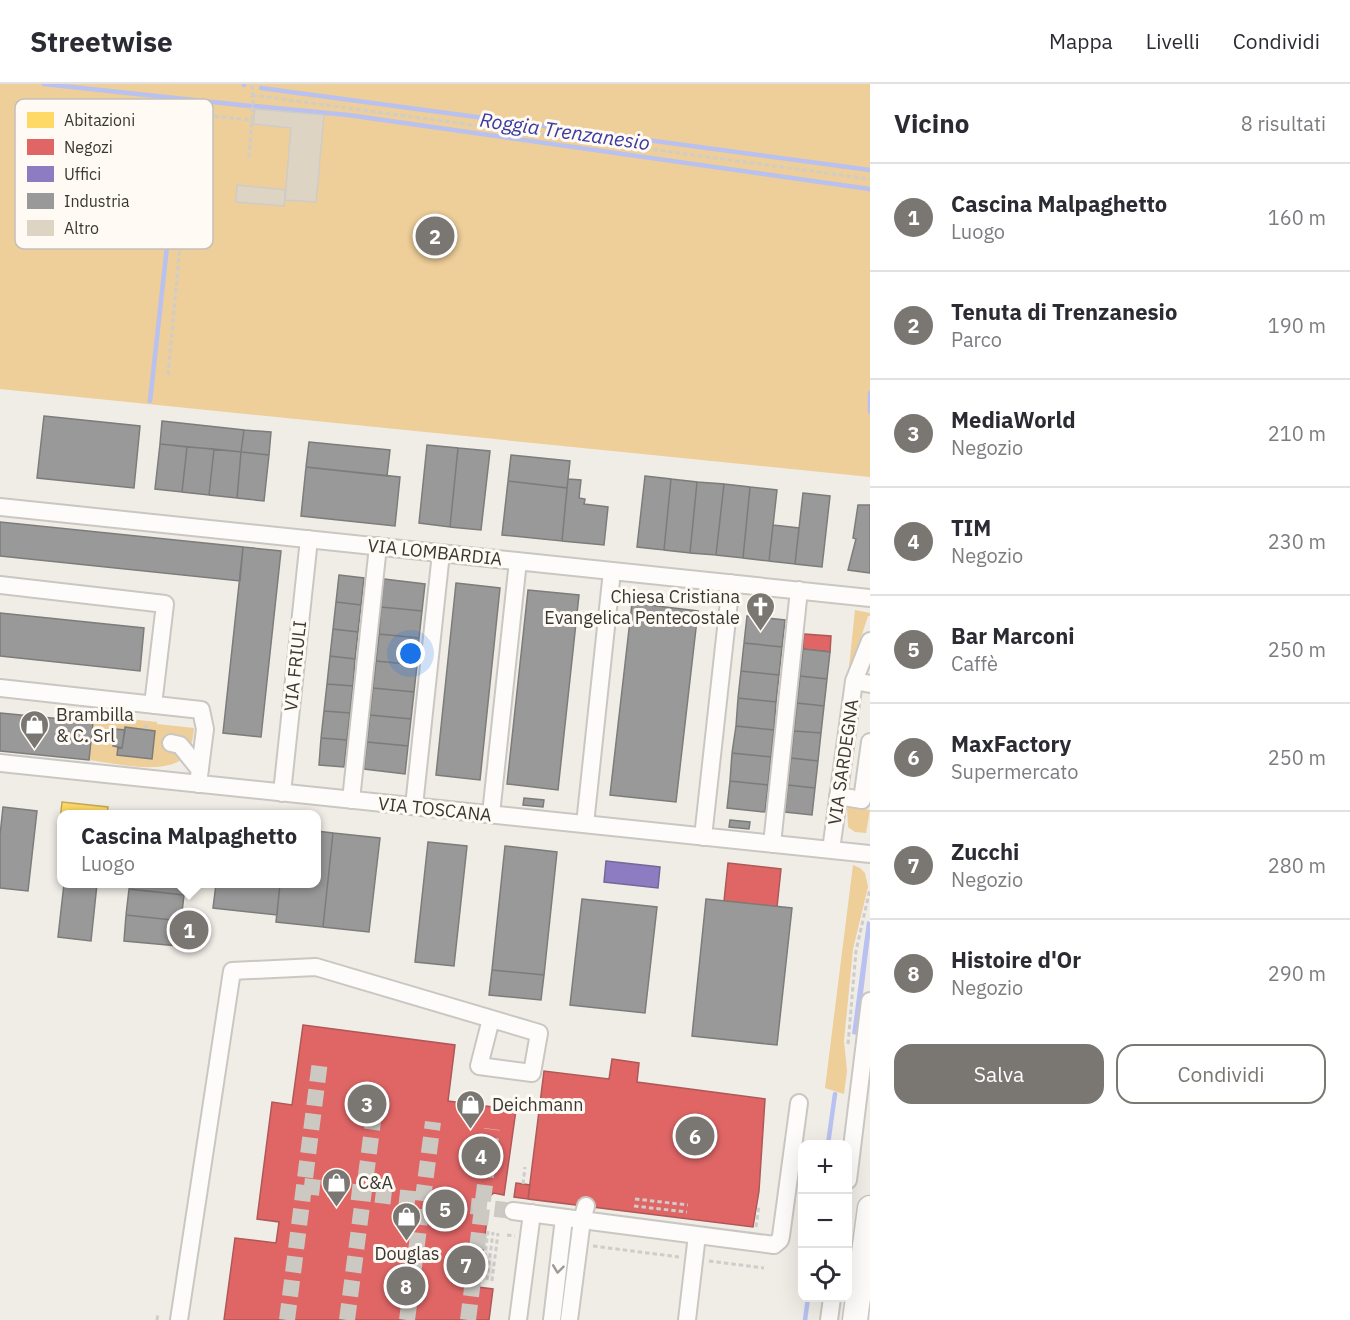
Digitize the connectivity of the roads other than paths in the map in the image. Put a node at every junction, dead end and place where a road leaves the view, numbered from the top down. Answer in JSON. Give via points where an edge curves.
{"nodes":[{"id":1,"x":0,"y":507,"type":"edge"},
{"id":2,"x":309,"y":539,"type":"junction"},
{"id":3,"x":378,"y":546,"type":"junction"},
{"id":4,"x":441,"y":553,"type":"junction"},
{"id":5,"x":518,"y":561,"type":"junction"},
{"id":6,"x":612,"y":571,"type":"junction"},
{"id":7,"x":730,"y":583,"type":"junction"},
{"id":8,"x":0,"y":585,"type":"edge"},
{"id":9,"x":800,"y":590,"type":"junction"},
{"id":10,"x":870,"y":598,"type":"edge"},
{"id":11,"x":870,"y":641,"type":"edge"},
{"id":12,"x":862,"y":683,"type":"edge"},
{"id":13,"x":0,"y":688,"type":"edge"},
{"id":14,"x":153,"y":705,"type":"junction"},
{"id":15,"x":870,"y":742,"type":"edge"},
{"id":16,"x":171,"y":743,"type":"dead end"},
{"id":17,"x":0,"y":763,"type":"edge"},
{"id":18,"x":199,"y":777,"type":"junction"},
{"id":19,"x":282,"y":793,"type":"junction"},
{"id":20,"x":838,"y":796,"type":"junction"},
{"id":21,"x":351,"y":800,"type":"junction"},
{"id":22,"x":414,"y":806,"type":"junction"},
{"id":23,"x":491,"y":814,"type":"junction"},
{"id":24,"x":585,"y":824,"type":"junction"},
{"id":25,"x":704,"y":837,"type":"junction"},
{"id":26,"x":772,"y":844,"type":"junction"},
{"id":27,"x":831,"y":850,"type":"junction"},
{"id":28,"x":870,"y":854,"type":"edge"},
{"id":29,"x":870,"y":1001,"type":"edge"},
{"id":30,"x":491,"y":1019,"type":"dead end"},
{"id":31,"x":799,"y":1102,"type":"dead end"},
{"id":32,"x":852,"y":1147,"type":"edge"},
{"id":33,"x":870,"y":1208,"type":"edge"},
{"id":34,"x":513,"y":1211,"type":"tunnel mouth"},
{"id":35,"x":532,"y":1213,"type":"junction"},
{"id":36,"x":587,"y":1216,"type":"junction"},
{"id":37,"x":564,"y":1218,"type":"junction"},
{"id":38,"x":697,"y":1236,"type":"junction"},
{"id":39,"x":831,"y":1302,"type":"edge"},
{"id":40,"x":179,"y":1320,"type":"edge"},
{"id":41,"x":518,"y":1320,"type":"edge"},
{"id":42,"x":552,"y":1320,"type":"edge"},
{"id":43,"x":569,"y":1320,"type":"edge"},
{"id":44,"x":580,"y":1320,"type":"edge"},
{"id":45,"x":687,"y":1320,"type":"edge"},
{"id":46,"x":829,"y":1320,"type":"edge"},
{"id":47,"x":855,"y":1320,"type":"edge"}],
"edges":[{"from":1,"to":2,"type":"street","name":"VIA LOMBARDIA"},
{"from":2,"to":3,"type":"street","name":"VIA LOMBARDIA"},
{"from":2,"to":19,"type":"street","name":"VIA FRIULI"},
{"from":3,"to":4,"type":"street","name":"VIA LOMBARDIA"},
{"from":3,"to":21,"type":"street"},
{"from":4,"to":5,"type":"street","name":"VIA LOMBARDIA"},
{"from":4,"to":22,"type":"street"},
{"from":5,"to":6,"type":"street","name":"VIA LOMBARDIA"},
{"from":5,"to":23,"type":"street"},
{"from":6,"to":7,"type":"street","name":"VIA LOMBARDIA"},
{"from":6,"to":24,"type":"street"},
{"from":7,"to":9,"type":"street","name":"VIA LOMBARDIA"},
{"from":7,"to":25,"type":"street"},
{"from":8,"to":14,"type":"street","via":[[165,604]]},
{"from":9,"to":10,"type":"street","name":"VIA LOMBARDIA"},
{"from":9,"to":26,"type":"street"},
{"from":11,"to":12,"type":"street","name":"VIA SARDEGNA"},
{"from":12,"to":20,"type":"street","name":"VIA SARDEGNA"},
{"from":13,"to":14,"type":"street"},
{"from":14,"to":18,"type":"street","via":[[201,710],[205,729]]},
{"from":15,"to":20,"type":"street","via":[[862,800]]},
{"from":16,"to":18,"type":"street","via":[[180,745]]},
{"from":17,"to":18,"type":"street","name":"VIA TOSCANA"},
{"from":18,"to":19,"type":"street","name":"VIA TOSCANA"},
{"from":19,"to":21,"type":"street","name":"VIA TOSCANA"},
{"from":20,"to":27,"type":"street","name":"VIA SARDEGNA"},
{"from":21,"to":22,"type":"street","name":"VIA TOSCANA"},
{"from":22,"to":23,"type":"street","name":"VIA TOSCANA"},
{"from":23,"to":24,"type":"street","name":"VIA TOSCANA"},
{"from":24,"to":25,"type":"street","name":"VIA TOSCANA"},
{"from":25,"to":26,"type":"street","name":"VIA TOSCANA"},
{"from":26,"to":27,"type":"street","name":"VIA TOSCANA"},
{"from":27,"to":28,"type":"street","name":"VIA TOSCANA"},
{"from":29,"to":32,"type":"street"},
{"from":30,"to":40,"type":"street","via":[[316,967],[232,971]]},
{"from":31,"to":38,"type":"street","via":[[780,1240],[767,1245]]},
{"from":33,"to":47,"type":"highway"},
{"from":34,"to":35,"type":"street"},
{"from":35,"to":37,"type":"street"},
{"from":35,"to":41,"type":"street"},
{"from":36,"to":37,"type":"street"},
{"from":36,"to":38,"type":"street"},
{"from":36,"to":43,"type":"street"},
{"from":36,"to":44,"type":"street","via":[[590,1246]]},
{"from":37,"to":42,"type":"street","one_way":true},
{"from":38,"to":45,"type":"street"},
{"from":39,"to":46,"type":"street"}]}
